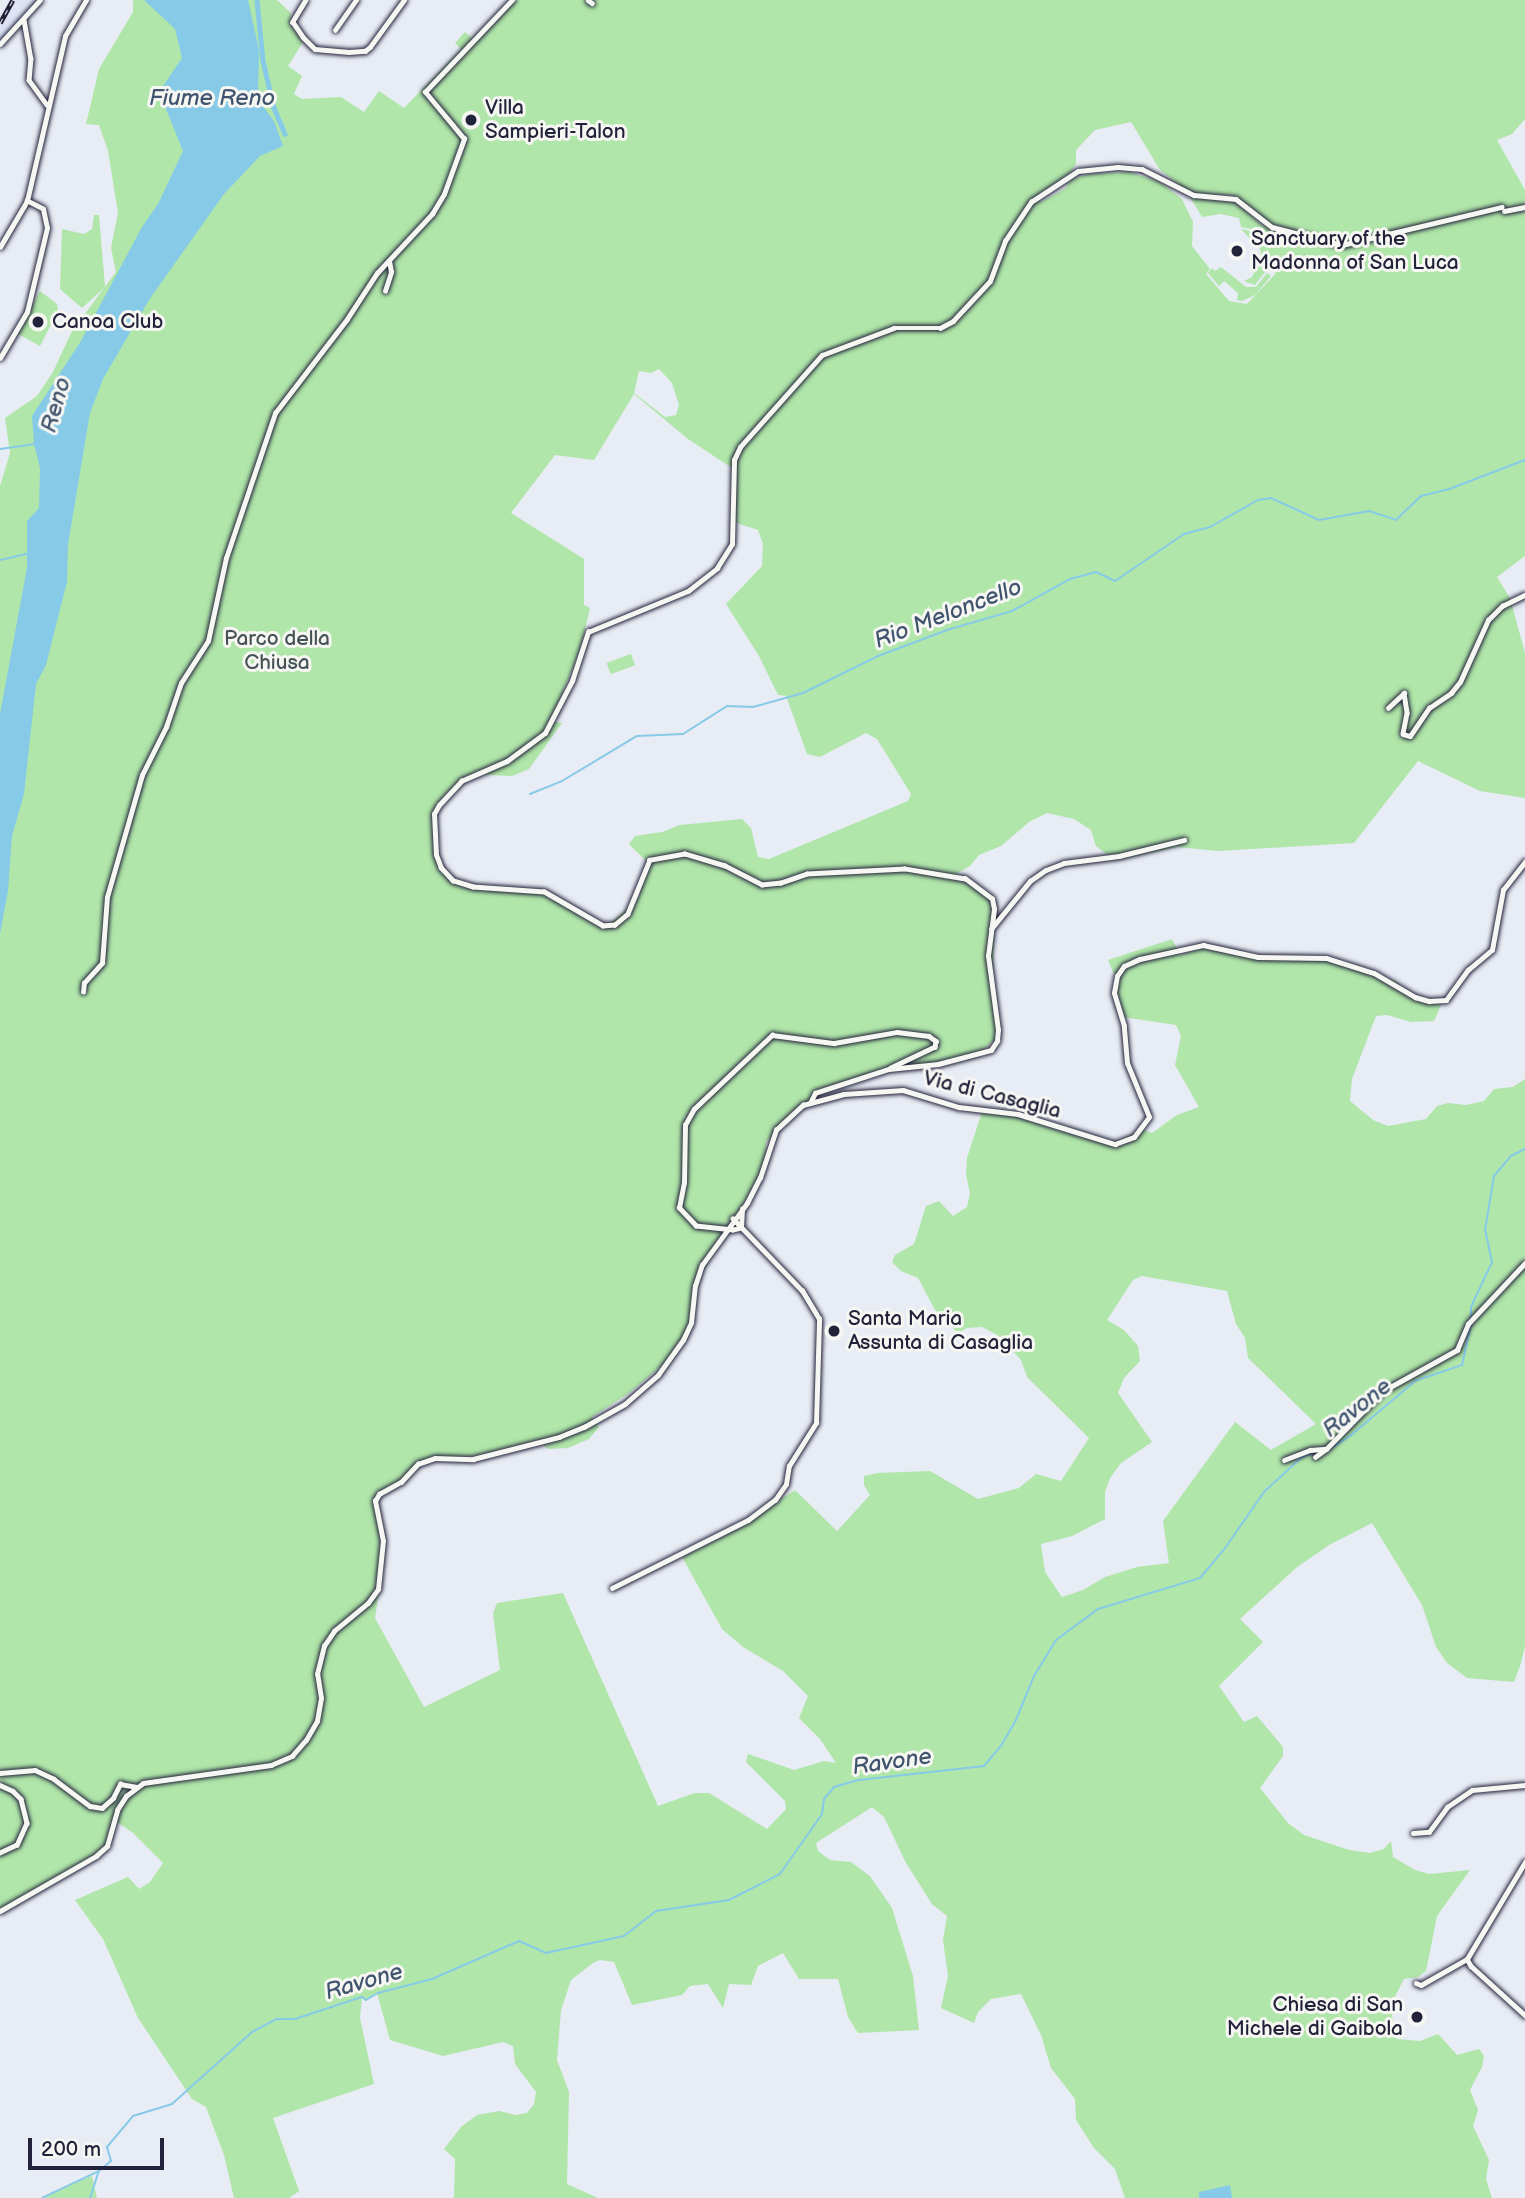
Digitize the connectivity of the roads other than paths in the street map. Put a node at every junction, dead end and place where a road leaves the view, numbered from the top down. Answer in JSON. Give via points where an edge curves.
{"nodes":[{"id":1,"x":40,"y":0,"type":"edge"},
{"id":2,"x":86,"y":0,"type":"edge"},
{"id":3,"x":306,"y":0,"type":"edge"},
{"id":4,"x":356,"y":0,"type":"edge"},
{"id":5,"x":404,"y":0,"type":"edge"},
{"id":6,"x":512,"y":0,"type":"edge"},
{"id":7,"x":24,"y":20,"type":"junction"},
{"id":8,"x":335,"y":30,"type":"dead end"},
{"id":9,"x":0,"y":44,"type":"edge"},
{"id":10,"x":47,"y":106,"type":"junction"},
{"id":11,"x":27,"y":201,"type":"junction"},
{"id":12,"x":1525,"y":207,"type":"edge"},
{"id":13,"x":0,"y":247,"type":"edge"},
{"id":14,"x":389,"y":260,"type":"junction"},
{"id":15,"x":385,"y":291,"type":"dead end"},
{"id":16,"x":0,"y":358,"type":"edge"},
{"id":17,"x":1525,"y":595,"type":"edge"},
{"id":18,"x":1388,"y":708,"type":"dead end"},
{"id":19,"x":1184,"y":840,"type":"dead end"},
{"id":20,"x":1525,"y":862,"type":"edge"},
{"id":21,"x":990,"y":929,"type":"junction"},
{"id":22,"x":83,"y":992,"type":"dead end"},
{"id":23,"x":888,"y":1069,"type":"junction"},
{"id":24,"x":810,"y":1103,"type":"junction"},
{"id":25,"x":742,"y":1208,"type":"junction"},
{"id":26,"x":733,"y":1219,"type":"junction"},
{"id":27,"x":728,"y":1228,"type":"junction"},
{"id":28,"x":741,"y":1228,"type":"junction"},
{"id":29,"x":1525,"y":1264,"type":"edge"},
{"id":30,"x":1326,"y":1449,"type":"junction"},
{"id":31,"x":1315,"y":1457,"type":"dead end"},
{"id":32,"x":1284,"y":1460,"type":"dead end"},
{"id":33,"x":612,"y":1588,"type":"dead end"},
{"id":34,"x":0,"y":1773,"type":"edge"},
{"id":35,"x":0,"y":1785,"type":"edge"},
{"id":36,"x":1525,"y":1785,"type":"edge"},
{"id":37,"x":137,"y":1787,"type":"junction"},
{"id":38,"x":1413,"y":1833,"type":"dead end"},
{"id":39,"x":0,"y":1853,"type":"edge"},
{"id":40,"x":1525,"y":1862,"type":"edge"},
{"id":41,"x":0,"y":1911,"type":"edge"},
{"id":42,"x":1467,"y":1959,"type":"junction"},
{"id":43,"x":1416,"y":1983,"type":"dead end"},
{"id":44,"x":1525,"y":2015,"type":"edge"}],
"edges":[{"from":1,"to":7,"type":"street"},
{"from":2,"to":10,"type":"street","via":[[65,36]]},
{"from":3,"to":5,"type":"street","via":[[293,22],[309,44],[318,50],[365,51]]},
{"from":4,"to":8,"type":"street"},
{"from":6,"to":14,"type":"street","via":[[425,92],[464,139],[432,214]]},
{"from":7,"to":9,"type":"street"},
{"from":7,"to":10,"type":"street","via":[[31,58],[29,80]]},
{"from":10,"to":11,"type":"street"},
{"from":11,"to":13,"type":"street"},
{"from":11,"to":16,"type":"street","via":[[47,216],[40,265],[27,312]]},
{"from":12,"to":21,"type":"street","via":[[1342,245],[1272,227],[1228,197],[1194,195],[1142,169],[1118,166],[1078,171],[1037,196],[1006,241],[987,286],[947,325],[894,328],[822,355],[740,447],[734,460],[732,544],[717,568],[688,591],[587,634],[572,681],[545,733],[507,761],[461,781],[436,810],[438,863],[453,881],[473,887],[544,892],[607,926],[628,914],[650,860],[685,854],[762,885],[807,874],[905,869],[965,879],[992,899]]},
{"from":14,"to":15,"type":"street","via":[[391,272]]},
{"from":14,"to":22,"type":"street","via":[[275,413],[226,558],[208,641],[181,683],[142,775],[107,897],[102,963],[84,983]]},
{"from":17,"to":18,"type":"street","via":[[1502,606],[1488,620],[1460,682],[1429,708],[1410,736],[1403,734],[1404,693]]},
{"from":19,"to":21,"type":"street","via":[[1046,870],[1030,881]]},
{"from":20,"to":24,"type":"street","name":"Via di Casaglia","via":[[1503,890],[1492,950],[1468,970],[1446,1000],[1415,997],[1374,973],[1326,958],[1258,957],[1203,945],[1124,966],[1114,993],[1124,1026],[1127,1063],[1149,1116],[1134,1137],[1115,1144],[1018,1114],[959,1107],[903,1090],[844,1094]]},
{"from":21,"to":23,"type":"street","via":[[988,957],[998,1030],[994,1046],[938,1064]]},
{"from":23,"to":24,"type":"street","via":[[815,1093]]},
{"from":23,"to":27,"type":"street","via":[[935,1047],[936,1041],[897,1032],[834,1043],[772,1035],[694,1109],[686,1121],[679,1208],[696,1226]]},
{"from":24,"to":25,"type":"street","name":"Via di Casaglia","via":[[776,1130],[760,1178]]},
{"from":25,"to":26,"type":"street","name":"Via di Casaglia"},
{"from":25,"to":28,"type":"street"},
{"from":26,"to":27,"type":"street","name":"Via di Casaglia"},
{"from":26,"to":28,"type":"street"},
{"from":27,"to":28,"type":"street"},
{"from":27,"to":37,"type":"street","name":"Via di Casaglia","via":[[702,1265],[691,1323],[683,1340],[658,1375],[625,1404],[559,1437],[473,1459],[435,1458],[418,1464],[401,1482],[379,1494],[375,1502],[383,1541],[378,1589],[324,1646],[317,1674],[321,1698],[317,1721],[292,1756],[271,1765],[166,1778]]},
{"from":28,"to":33,"type":"street","via":[[802,1291],[819,1320],[816,1423],[789,1466],[786,1484],[775,1500],[742,1523]]},
{"from":29,"to":30,"type":"street","via":[[1468,1324],[1457,1350],[1383,1391]]},
{"from":30,"to":31,"type":"street"},
{"from":30,"to":32,"type":"street"},
{"from":34,"to":37,"type":"street","via":[[35,1770],[90,1807],[102,1808],[120,1784]]},
{"from":35,"to":39,"type":"street","via":[[21,1800],[27,1823],[17,1845]]},
{"from":36,"to":38,"type":"street","via":[[1472,1790],[1447,1807],[1429,1832]]},
{"from":37,"to":41,"type":"street","via":[[117,1810],[107,1846],[96,1856]]},
{"from":40,"to":42,"type":"street"},
{"from":42,"to":43,"type":"street","via":[[1421,1985]]},
{"from":42,"to":44,"type":"street"}]}
